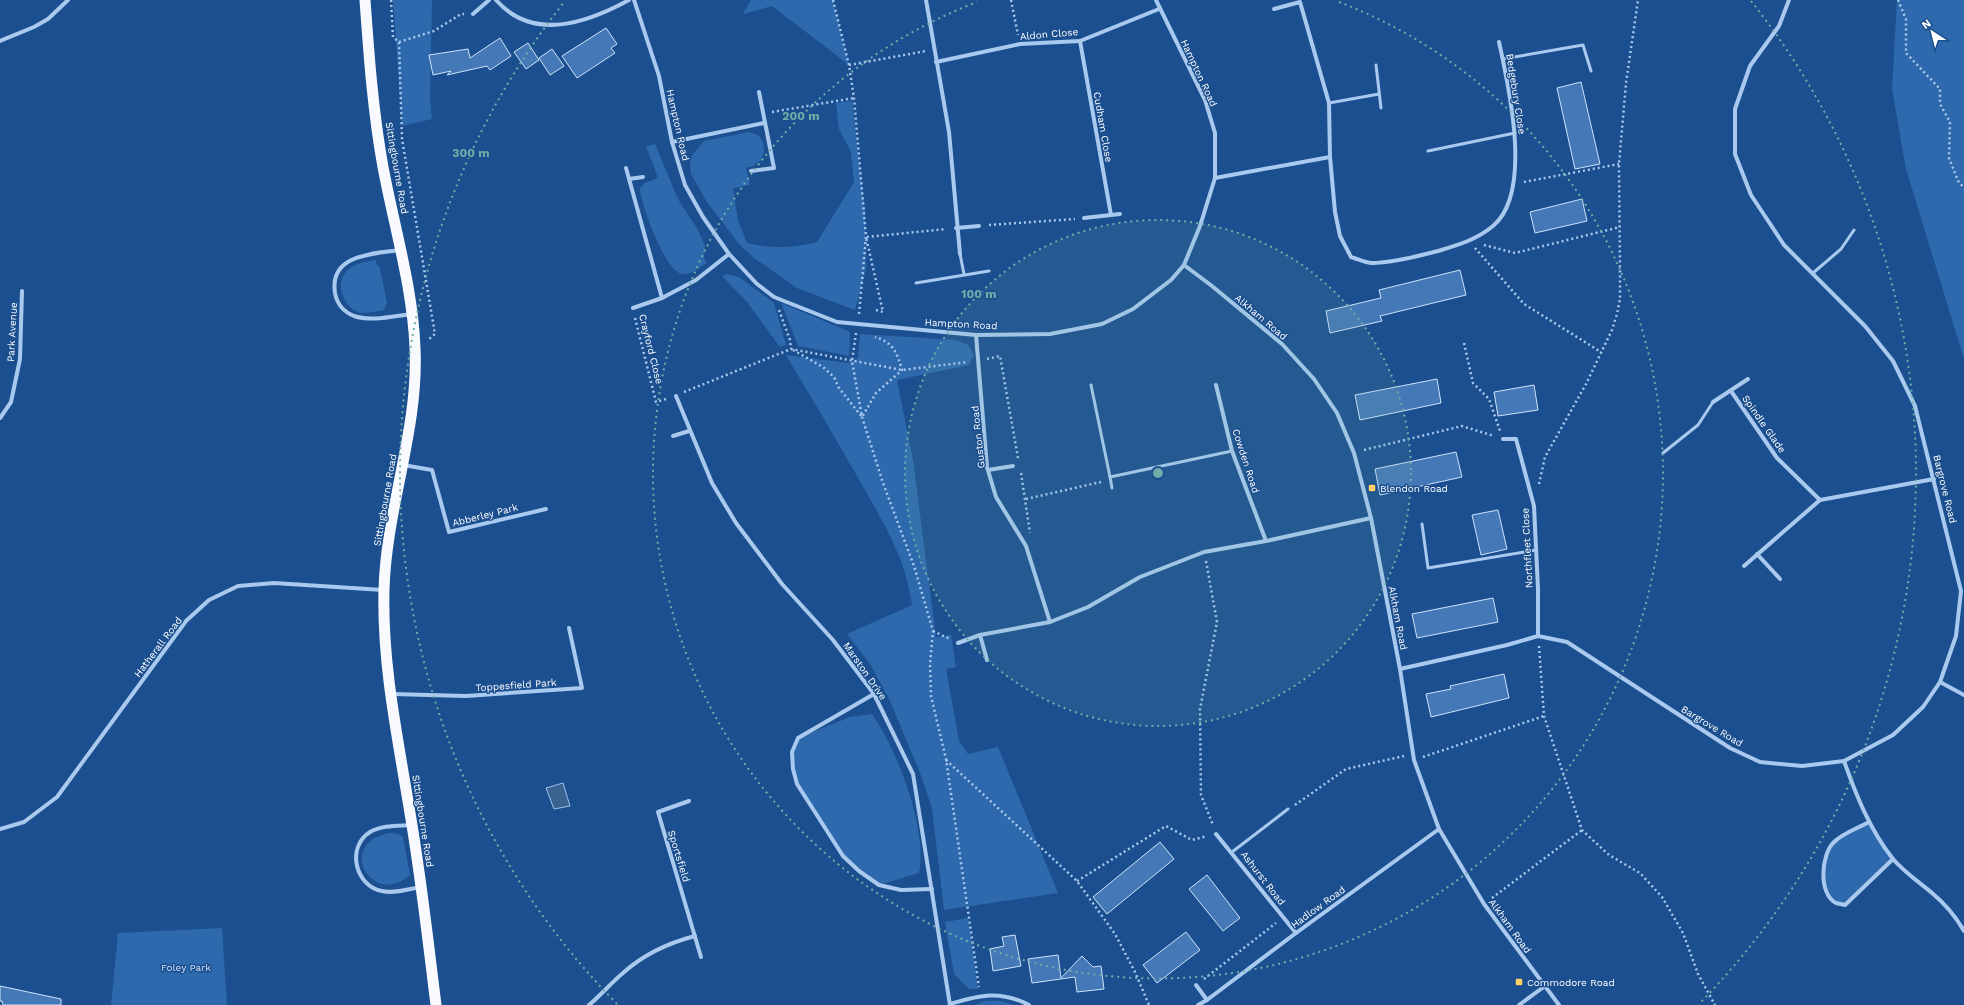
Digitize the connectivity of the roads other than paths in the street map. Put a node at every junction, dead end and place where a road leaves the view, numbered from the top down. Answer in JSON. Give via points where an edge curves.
{"nodes":[{"id":1,"x":68,"y":0,"type":"edge"},
{"id":2,"x":365,"y":0,"type":"edge"},
{"id":3,"x":489,"y":0,"type":"edge"},
{"id":4,"x":496,"y":0,"type":"edge"},
{"id":5,"x":629,"y":0,"type":"edge"},
{"id":6,"x":634,"y":0,"type":"edge"},
{"id":7,"x":926,"y":0,"type":"edge"},
{"id":8,"x":1156,"y":0,"type":"edge"},
{"id":9,"x":1789,"y":0,"type":"edge"},
{"id":10,"x":1159,"y":9,"type":"junction"},
{"id":11,"x":1274,"y":10,"type":"dead end"},
{"id":12,"x":474,"y":14,"type":"road end"},
{"id":13,"x":0,"y":41,"type":"edge"},
{"id":14,"x":1080,"y":41,"type":"junction"},
{"id":15,"x":1499,"y":42,"type":"dead end"},
{"id":16,"x":1503,"y":59,"type":"junction"},
{"id":17,"x":936,"y":62,"type":"junction"},
{"id":18,"x":1376,"y":65,"type":"dead end"},
{"id":19,"x":1591,"y":71,"type":"dead end"},
{"id":20,"x":759,"y":92,"type":"dead end"},
{"id":21,"x":1378,"y":94,"type":"junction"},
{"id":22,"x":1329,"y":102,"type":"junction"},
{"id":23,"x":1380,"y":108,"type":"dead end"},
{"id":24,"x":764,"y":123,"type":"junction"},
{"id":25,"x":1515,"y":133,"type":"junction"},
{"id":26,"x":672,"y":142,"type":"junction"},
{"id":27,"x":1428,"y":151,"type":"dead end"},
{"id":28,"x":1330,"y":157,"type":"junction"},
{"id":29,"x":626,"y":168,"type":"dead end"},
{"id":30,"x":751,"y":171,"type":"dead end"},
{"id":31,"x":643,"y":177,"type":"dead end"},
{"id":32,"x":629,"y":178,"type":"junction"},
{"id":33,"x":1215,"y":178,"type":"junction"},
{"id":34,"x":1120,"y":214,"type":"dead end"},
{"id":35,"x":1112,"y":215,"type":"junction"},
{"id":36,"x":1084,"y":218,"type":"road end"},
{"id":37,"x":979,"y":226,"type":"road end"},
{"id":38,"x":956,"y":228,"type":"junction"},
{"id":39,"x":1854,"y":230,"type":"dead end"},
{"id":40,"x":400,"y":250,"type":"junction"},
{"id":41,"x":729,"y":254,"type":"junction"},
{"id":42,"x":960,"y":254,"type":"joint"},
{"id":43,"x":1184,"y":265,"type":"junction"},
{"id":44,"x":989,"y":271,"type":"dead end"},
{"id":45,"x":1813,"y":273,"type":"junction"},
{"id":46,"x":964,"y":274,"type":"junction"},
{"id":47,"x":916,"y":283,"type":"dead end"},
{"id":48,"x":22,"y":291,"type":"dead end"},
{"id":49,"x":662,"y":298,"type":"junction"},
{"id":50,"x":633,"y":308,"type":"road end"},
{"id":51,"x":412,"y":314,"type":"junction"},
{"id":52,"x":976,"y":335,"type":"junction"},
{"id":53,"x":1748,"y":379,"type":"dead end"},
{"id":54,"x":1091,"y":385,"type":"dead end"},
{"id":55,"x":1216,"y":385,"type":"dead end"},
{"id":56,"x":1731,"y":391,"type":"junction"},
{"id":57,"x":676,"y":396,"type":"road end"},
{"id":58,"x":1713,"y":402,"type":"joint"},
{"id":59,"x":0,"y":418,"type":"edge"},
{"id":60,"x":689,"y":431,"type":"junction"},
{"id":61,"x":673,"y":436,"type":"dead end"},
{"id":62,"x":1503,"y":439,"type":"road end"},
{"id":63,"x":1232,"y":451,"type":"junction"},
{"id":64,"x":1663,"y":453,"type":"dead end"},
{"id":65,"x":403,"y":464,"type":"junction"},
{"id":66,"x":1013,"y":466,"type":"dead end"},
{"id":67,"x":988,"y":470,"type":"junction"},
{"id":68,"x":1110,"y":479,"type":"junction"},
{"id":69,"x":1934,"y":479,"type":"junction"},
{"id":70,"x":1112,"y":488,"type":"dead end"},
{"id":71,"x":1820,"y":500,"type":"junction"},
{"id":72,"x":546,"y":509,"type":"dead end"},
{"id":73,"x":1371,"y":518,"type":"junction"},
{"id":74,"x":1422,"y":524,"type":"dead end"},
{"id":75,"x":1266,"y":541,"type":"junction"},
{"id":76,"x":1536,"y":550,"type":"junction"},
{"id":77,"x":1757,"y":554,"type":"junction"},
{"id":78,"x":1744,"y":566,"type":"dead end"},
{"id":79,"x":1780,"y":579,"type":"dead end"},
{"id":80,"x":384,"y":590,"type":"junction"},
{"id":81,"x":1050,"y":622,"type":"junction"},
{"id":82,"x":569,"y":628,"type":"dead end"},
{"id":83,"x":980,"y":635,"type":"junction"},
{"id":84,"x":1538,"y":636,"type":"junction"},
{"id":85,"x":958,"y":643,"type":"road end"},
{"id":86,"x":987,"y":660,"type":"dead end"},
{"id":87,"x":1400,"y":669,"type":"junction"},
{"id":88,"x":1940,"y":682,"type":"junction"},
{"id":89,"x":390,"y":694,"type":"junction"},
{"id":90,"x":874,"y":694,"type":"junction"},
{"id":91,"x":1964,"y":695,"type":"edge"},
{"id":92,"x":1844,"y":761,"type":"junction"},
{"id":93,"x":689,"y":801,"type":"dead end"},
{"id":94,"x":1288,"y":810,"type":"road end"},
{"id":95,"x":1869,"y":822,"type":"junction"},
{"id":96,"x":412,"y":825,"type":"junction"},
{"id":97,"x":0,"y":829,"type":"edge"},
{"id":98,"x":1439,"y":829,"type":"junction"},
{"id":99,"x":1216,"y":834,"type":"road end"},
{"id":100,"x":1232,"y":852,"type":"junction"},
{"id":101,"x":1893,"y":859,"type":"junction"},
{"id":102,"x":421,"y":887,"type":"junction"},
{"id":103,"x":932,"y":889,"type":"junction"},
{"id":104,"x":1964,"y":931,"type":"edge"},
{"id":105,"x":1296,"y":933,"type":"junction"},
{"id":106,"x":695,"y":936,"type":"junction"},
{"id":107,"x":701,"y":957,"type":"dead end"},
{"id":108,"x":1196,"y":985,"type":"road end"},
{"id":109,"x":1545,"y":986,"type":"junction"},
{"id":110,"x":1207,"y":1000,"type":"junction"},
{"id":111,"x":436,"y":1005,"type":"edge"},
{"id":112,"x":589,"y":1005,"type":"edge"},
{"id":113,"x":950,"y":1005,"type":"edge"},
{"id":114,"x":1029,"y":1005,"type":"edge"},
{"id":115,"x":1198,"y":1005,"type":"edge"},
{"id":116,"x":1519,"y":1005,"type":"edge"},
{"id":117,"x":1559,"y":1005,"type":"edge"}],
"edges":[{"from":1,"to":13,"type":"street","via":[[44,22]]},
{"from":2,"to":40,"type":"highway","name":"Sittingbourne Road","via":[[373,99]]},
{"from":3,"to":12,"type":"street"},
{"from":4,"to":5,"type":"street","via":[[520,19],[531,23],[554,25],[583,20]]},
{"from":6,"to":26,"type":"street","name":"Hampton Road","via":[[660,76]]},
{"from":7,"to":17,"type":"street"},
{"from":8,"to":10,"type":"street","name":"Hampton Road"},
{"from":9,"to":45,"type":"street","name":"Bargrove Road","via":[[1779,26],[1750,66],[1735,110],[1735,154],[1751,195],[1784,245]]},
{"from":10,"to":14,"type":"street","name":"Aldon Close"},
{"from":10,"to":33,"type":"street","name":"Hampton Road","via":[[1205,100],[1215,133]]},
{"from":11,"to":22,"type":"street","name":"Bedgebury Close","via":[[1300,2]]},
{"from":14,"to":17,"type":"street","name":"Aldon Close","via":[[1020,44]]},
{"from":14,"to":35,"type":"street","name":"Cudham Close"},
{"from":15,"to":16,"type":"street","name":"Bedgebury Close"},
{"from":16,"to":19,"type":"lane","via":[[1583,45]]},
{"from":16,"to":25,"type":"street","name":"Bedgebury Close"},
{"from":17,"to":38,"type":"street","via":[[949,132]]},
{"from":18,"to":21,"type":"lane"},
{"from":20,"to":24,"type":"street"},
{"from":21,"to":22,"type":"lane"},
{"from":21,"to":23,"type":"lane"},
{"from":22,"to":28,"type":"street","name":"Bedgebury Close"},
{"from":24,"to":26,"type":"street"},
{"from":24,"to":30,"type":"street","via":[[774,168]]},
{"from":25,"to":27,"type":"lane"},
{"from":25,"to":28,"type":"street","name":"Bedgebury Close","via":[[1514,184],[1508,206],[1494,226],[1470,242],[1418,256],[1371,263],[1351,257],[1340,236]]},
{"from":26,"to":41,"type":"street","name":"Hampton Road","via":[[685,185],[703,217]]},
{"from":28,"to":33,"type":"street"},
{"from":29,"to":32,"type":"street"},
{"from":31,"to":32,"type":"street"},
{"from":32,"to":49,"type":"street"},
{"from":33,"to":43,"type":"street","name":"Hampton Road"},
{"from":34,"to":35,"type":"street"},
{"from":35,"to":36,"type":"street"},
{"from":37,"to":38,"type":"street"},
{"from":38,"to":42,"type":"street"},
{"from":39,"to":45,"type":"lane","via":[[1841,249]]},
{"from":40,"to":51,"type":"highway","name":"Sittingbourne Road"},
{"from":40,"to":51,"type":"street","via":[[358,256],[349,261],[337,274],[336,299],[341,307],[353,315],[365,318]]},
{"from":41,"to":49,"type":"street","name":"Crayford Close","via":[[696,280]]},
{"from":41,"to":52,"type":"street","name":"Hampton Road","via":[[757,284],[774,297],[837,322]]},
{"from":42,"to":46,"type":"lane"},
{"from":43,"to":52,"type":"street","name":"Hampton Road","via":[[1171,280],[1133,309],[1102,324],[1050,334]]},
{"from":43,"to":73,"type":"street","name":"Alkham Road","via":[[1282,344],[1314,379],[1337,413],[1354,453]]},
{"from":44,"to":46,"type":"lane"},
{"from":45,"to":69,"type":"street","name":"Bargrove Road","via":[[1865,326],[1893,361],[1915,406]]},
{"from":46,"to":47,"type":"lane"},
{"from":48,"to":59,"type":"street","name":"Park Avenue","via":[[20,359],[11,402]]},
{"from":49,"to":50,"type":"street","name":"Crayford Close"},
{"from":51,"to":65,"type":"highway","name":"Sittingbourne Road","via":[[415,348],[414,400]]},
{"from":52,"to":67,"type":"street","name":"Guston Road"},
{"from":53,"to":56,"type":"street","name":"Spindle Glade"},
{"from":54,"to":68,"type":"lane"},
{"from":55,"to":63,"type":"street","name":"Cowden Road"},
{"from":56,"to":58,"type":"street","name":"Spindle Glade"},
{"from":56,"to":71,"type":"street","name":"Spindle Glade","via":[[1777,458]]},
{"from":57,"to":60,"type":"street","name":"Marston Drive"},
{"from":58,"to":64,"type":"lane","via":[[1698,425]]},
{"from":60,"to":61,"type":"street"},
{"from":60,"to":90,"type":"street","name":"Marston Drive","via":[[712,483],[736,523],[782,584],[833,640]]},
{"from":62,"to":76,"type":"street","name":"Northfleet Close","via":[[1516,439],[1534,506]]},
{"from":63,"to":68,"type":"lane"},
{"from":63,"to":75,"type":"street","name":"Cowden Road"},
{"from":65,"to":72,"type":"street","name":"Abberley Park","via":[[432,470],[449,532]]},
{"from":65,"to":80,"type":"highway","name":"Sittingbourne Road"},
{"from":66,"to":67,"type":"street"},
{"from":67,"to":81,"type":"street","name":"Guston Road","via":[[996,497],[1026,546]]},
{"from":68,"to":70,"type":"lane"},
{"from":69,"to":71,"type":"street"},
{"from":69,"to":88,"type":"street","name":"Bargrove Road","via":[[1961,591],[1956,636]]},
{"from":71,"to":77,"type":"street"},
{"from":73,"to":75,"type":"street"},
{"from":73,"to":87,"type":"street","name":"Alkham Road"},
{"from":74,"to":76,"type":"lane","via":[[1428,568]]},
{"from":75,"to":81,"type":"street","via":[[1204,552],[1140,577],[1088,607]]},
{"from":76,"to":84,"type":"street","name":"Northfleet Close"},
{"from":77,"to":78,"type":"street"},
{"from":77,"to":79,"type":"street"},
{"from":80,"to":89,"type":"highway","name":"Sittingbourne Road"},
{"from":80,"to":97,"type":"street","name":"Hatherall Road","via":[[274,583],[238,586],[209,600],[186,621],[57,797],[24,822]]},
{"from":81,"to":83,"type":"street"},
{"from":82,"to":89,"type":"street","name":"Toppesfield Park","via":[[582,688],[466,696]]},
{"from":83,"to":85,"type":"street"},
{"from":83,"to":86,"type":"street"},
{"from":84,"to":87,"type":"street"},
{"from":84,"to":92,"type":"street","name":"Bargrove Road","via":[[1566,642],[1730,748],[1760,762],[1802,766]]},
{"from":87,"to":98,"type":"street","name":"Alkham Road","via":[[1414,760]]},
{"from":88,"to":91,"type":"street"},
{"from":88,"to":92,"type":"street","name":"Bargrove Road","via":[[1923,707],[1893,735]]},
{"from":89,"to":96,"type":"highway","name":"Sittingbourne Road"},
{"from":90,"to":103,"type":"street","name":"Marston Drive","via":[[913,774]]},
{"from":90,"to":103,"type":"street","via":[[798,738],[792,752],[797,784],[842,856],[859,871],[879,885],[901,890]]},
{"from":92,"to":95,"type":"street"},
{"from":93,"to":106,"type":"street","name":"Sportsfield","via":[[658,812]]},
{"from":94,"to":100,"type":"lane"},
{"from":95,"to":101,"type":"street"},
{"from":95,"to":101,"type":"street","via":[[1834,842],[1826,852],[1824,880],[1827,892],[1835,902],[1845,905]]},
{"from":96,"to":102,"type":"highway","name":"Sittingbourne Road"},
{"from":96,"to":102,"type":"street","via":[[382,828],[362,839],[356,857],[357,868],[371,888],[382,892]]},
{"from":98,"to":105,"type":"street","name":"Hadlow Road"},
{"from":98,"to":109,"type":"street","name":"Alkham Road","via":[[1484,904]]},
{"from":99,"to":100,"type":"street","name":"Ashurst Road"},
{"from":100,"to":105,"type":"street","name":"Ashurst Road"},
{"from":101,"to":104,"type":"street","via":[[1934,895]]},
{"from":102,"to":111,"type":"highway","name":"Sittingbourne Road"},
{"from":103,"to":113,"type":"street","name":"Marston Drive"},
{"from":105,"to":110,"type":"street","name":"Hadlow Road"},
{"from":106,"to":107,"type":"street","name":"Sportsfield"},
{"from":106,"to":112,"type":"street","via":[[676,941],[642,958],[623,972]]},
{"from":108,"to":110,"type":"street"},
{"from":109,"to":116,"type":"street"},
{"from":109,"to":117,"type":"street","name":"Alkham Road"},
{"from":110,"to":115,"type":"street","name":"Hadlow Road"},
{"from":113,"to":114,"type":"street","via":[[980,995],[1014,997]]}]}
